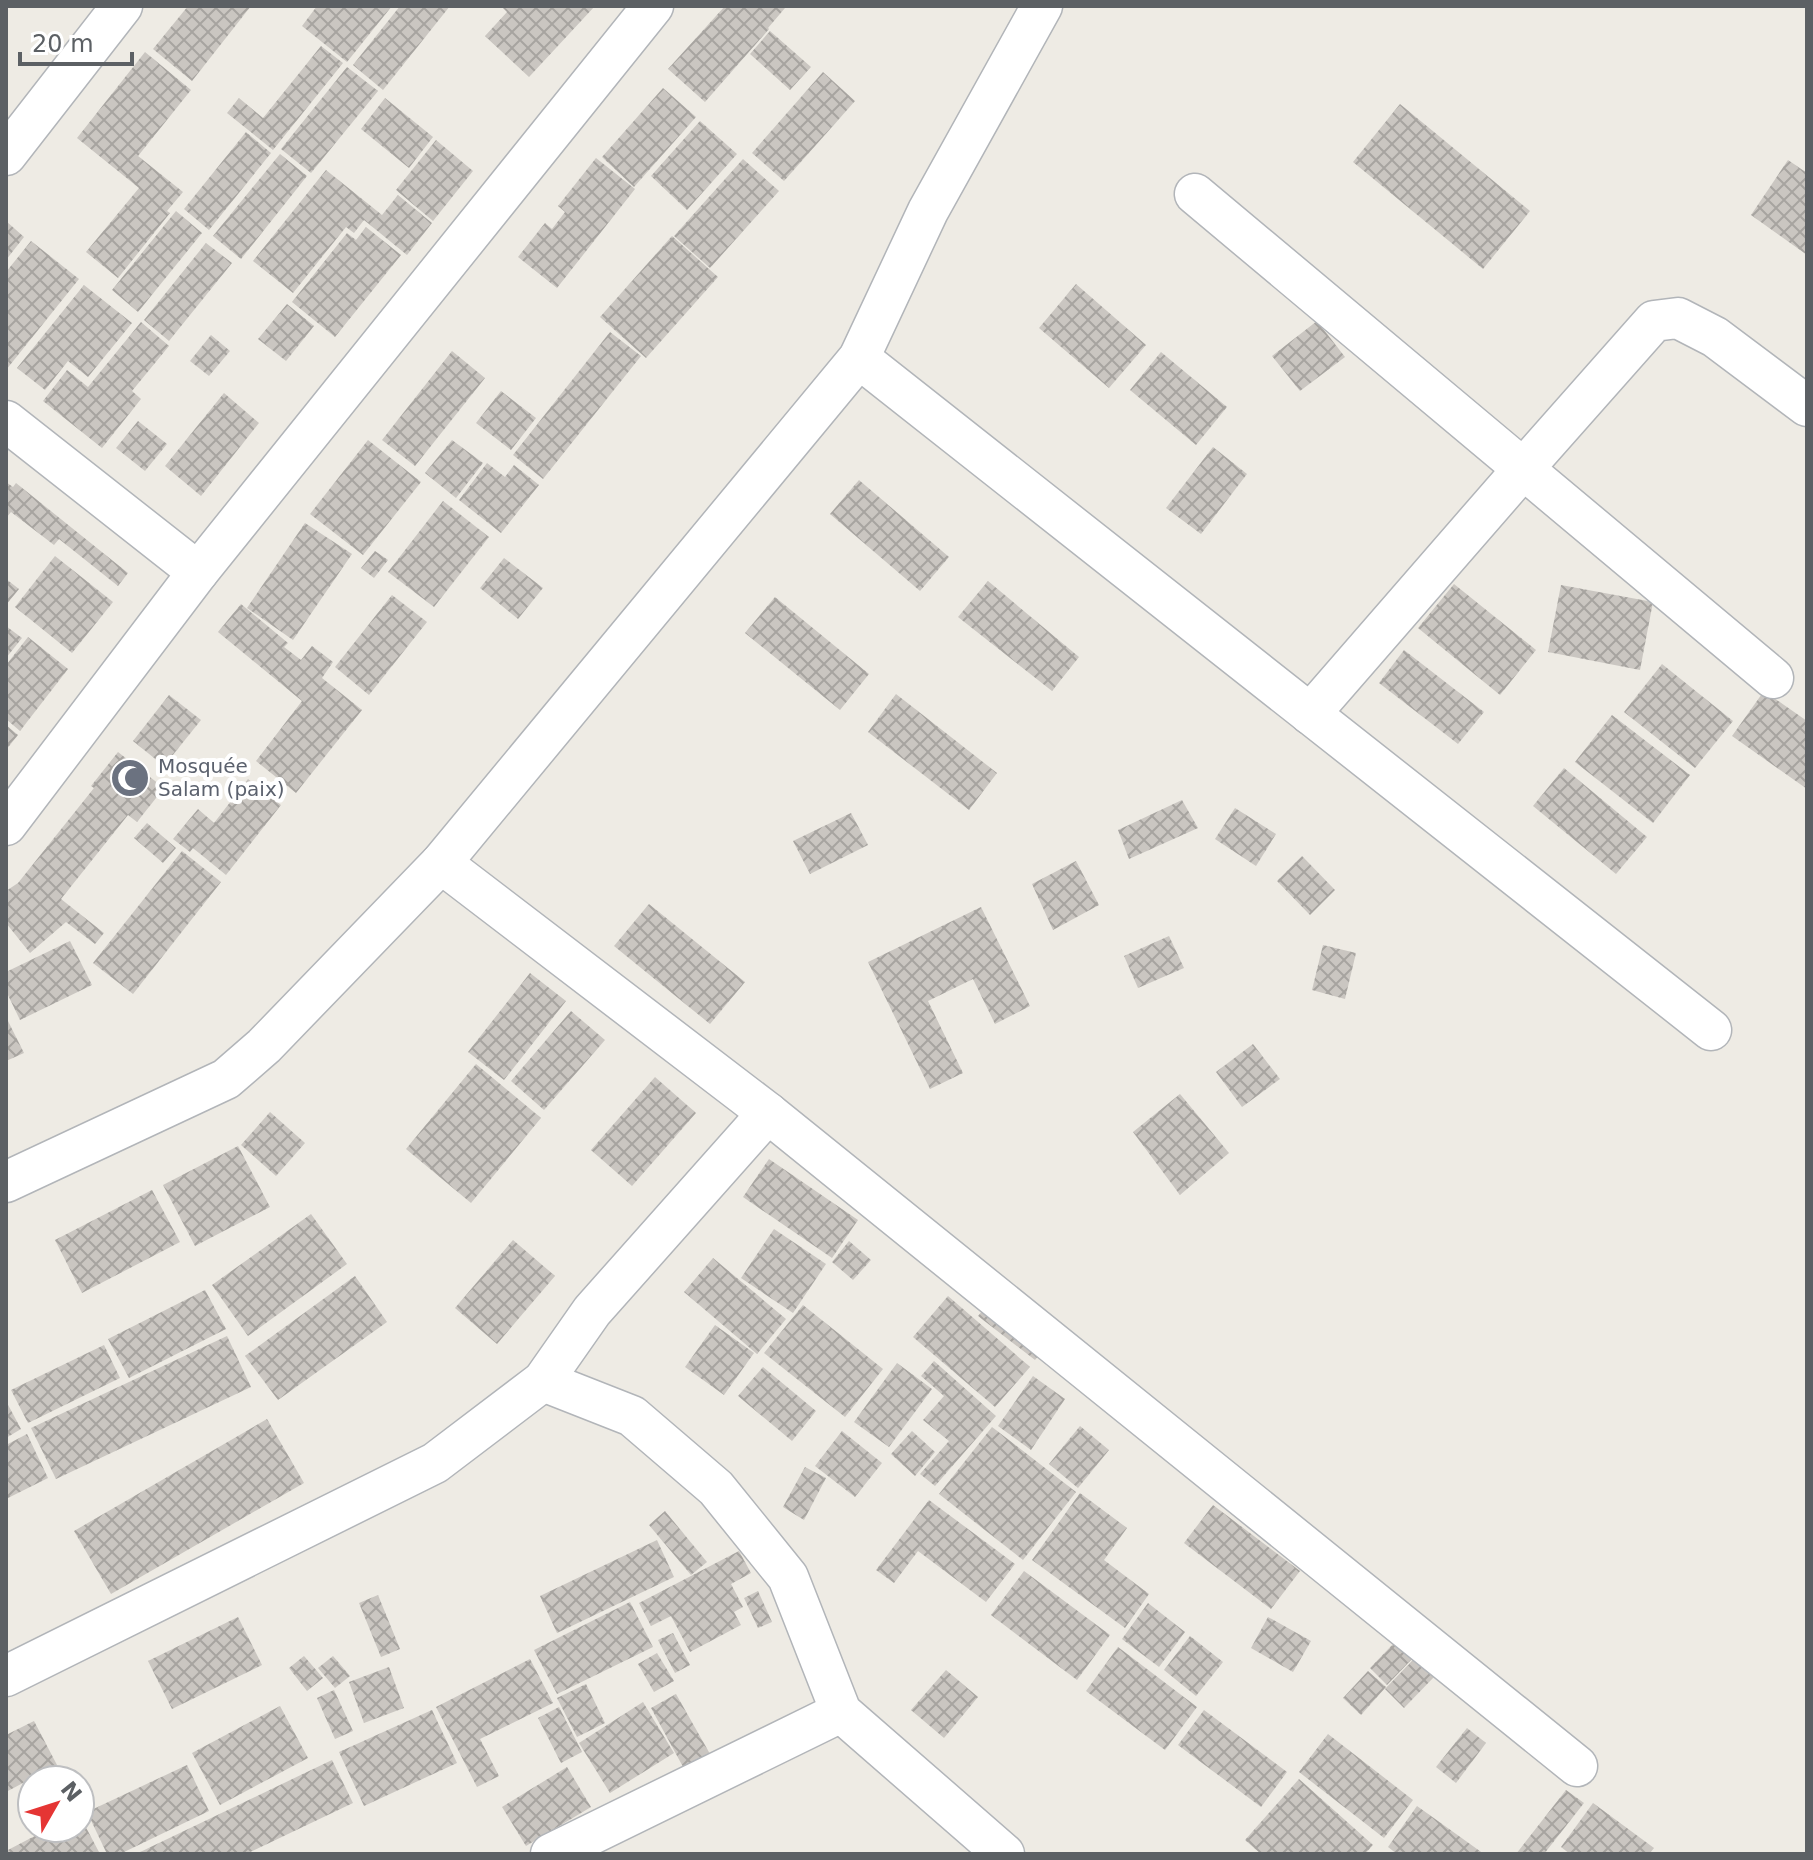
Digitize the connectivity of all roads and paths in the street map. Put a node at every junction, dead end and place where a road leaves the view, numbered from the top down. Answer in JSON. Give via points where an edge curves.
{"nodes":[{"id":1,"x":653,"y":6,"type":"edge"},
{"id":2,"x":1042,"y":6,"type":"edge"},
{"id":3,"x":110,"y":10,"type":"edge"},
{"id":4,"x":6,"y":155,"type":"edge"},
{"id":5,"x":1195,"y":194,"type":"dead end"},
{"id":6,"x":859,"y":358,"type":"junction"},
{"id":7,"x":1807,"y":406,"type":"edge"},
{"id":8,"x":6,"y":421,"type":"edge"},
{"id":9,"x":1523,"y":469,"type":"junction"},
{"id":10,"x":198,"y":572,"type":"junction"},
{"id":11,"x":1773,"y":678,"type":"dead end"},
{"id":12,"x":1310,"y":714,"type":"junction"},
{"id":13,"x":6,"y":825,"type":"edge"},
{"id":14,"x":441,"y":863,"type":"junction"},
{"id":15,"x":1711,"y":1030,"type":"dead end"},
{"id":16,"x":768,"y":1113,"type":"junction"},
{"id":17,"x":6,"y":1182,"type":"edge"},
{"id":18,"x":543,"y":1381,"type":"junction"},
{"id":19,"x":6,"y":1676,"type":"edge"},
{"id":20,"x":841,"y":1712,"type":"junction"},
{"id":21,"x":1577,"y":1766,"type":"dead end"},
{"id":22,"x":551,"y":1854,"type":"edge"},
{"id":23,"x":1004,"y":1854,"type":"edge"}],
"edges":[{"from":1,"to":10,"type":"street"},
{"from":2,"to":6,"type":"street","via":[[928,211]]},
{"from":3,"to":4,"type":"street"},
{"from":5,"to":9,"type":"street"},
{"from":6,"to":12,"type":"street"},
{"from":6,"to":14,"type":"street"},
{"from":7,"to":9,"type":"street","via":[[1715,337],[1678,318],[1654,321]]},
{"from":8,"to":10,"type":"street"},
{"from":9,"to":11,"type":"street"},
{"from":9,"to":12,"type":"street"},
{"from":10,"to":13,"type":"street"},
{"from":12,"to":15,"type":"street"},
{"from":14,"to":16,"type":"street"},
{"from":14,"to":17,"type":"street","via":[[226,1079]]},
{"from":16,"to":18,"type":"street","via":[[592,1311]]},
{"from":16,"to":21,"type":"street"},
{"from":18,"to":19,"type":"street","via":[[435,1463]]},
{"from":18,"to":20,"type":"street","via":[[632,1416],[716,1488],[788,1577]]},
{"from":20,"to":22,"type":"street"},
{"from":20,"to":23,"type":"street"}]}
